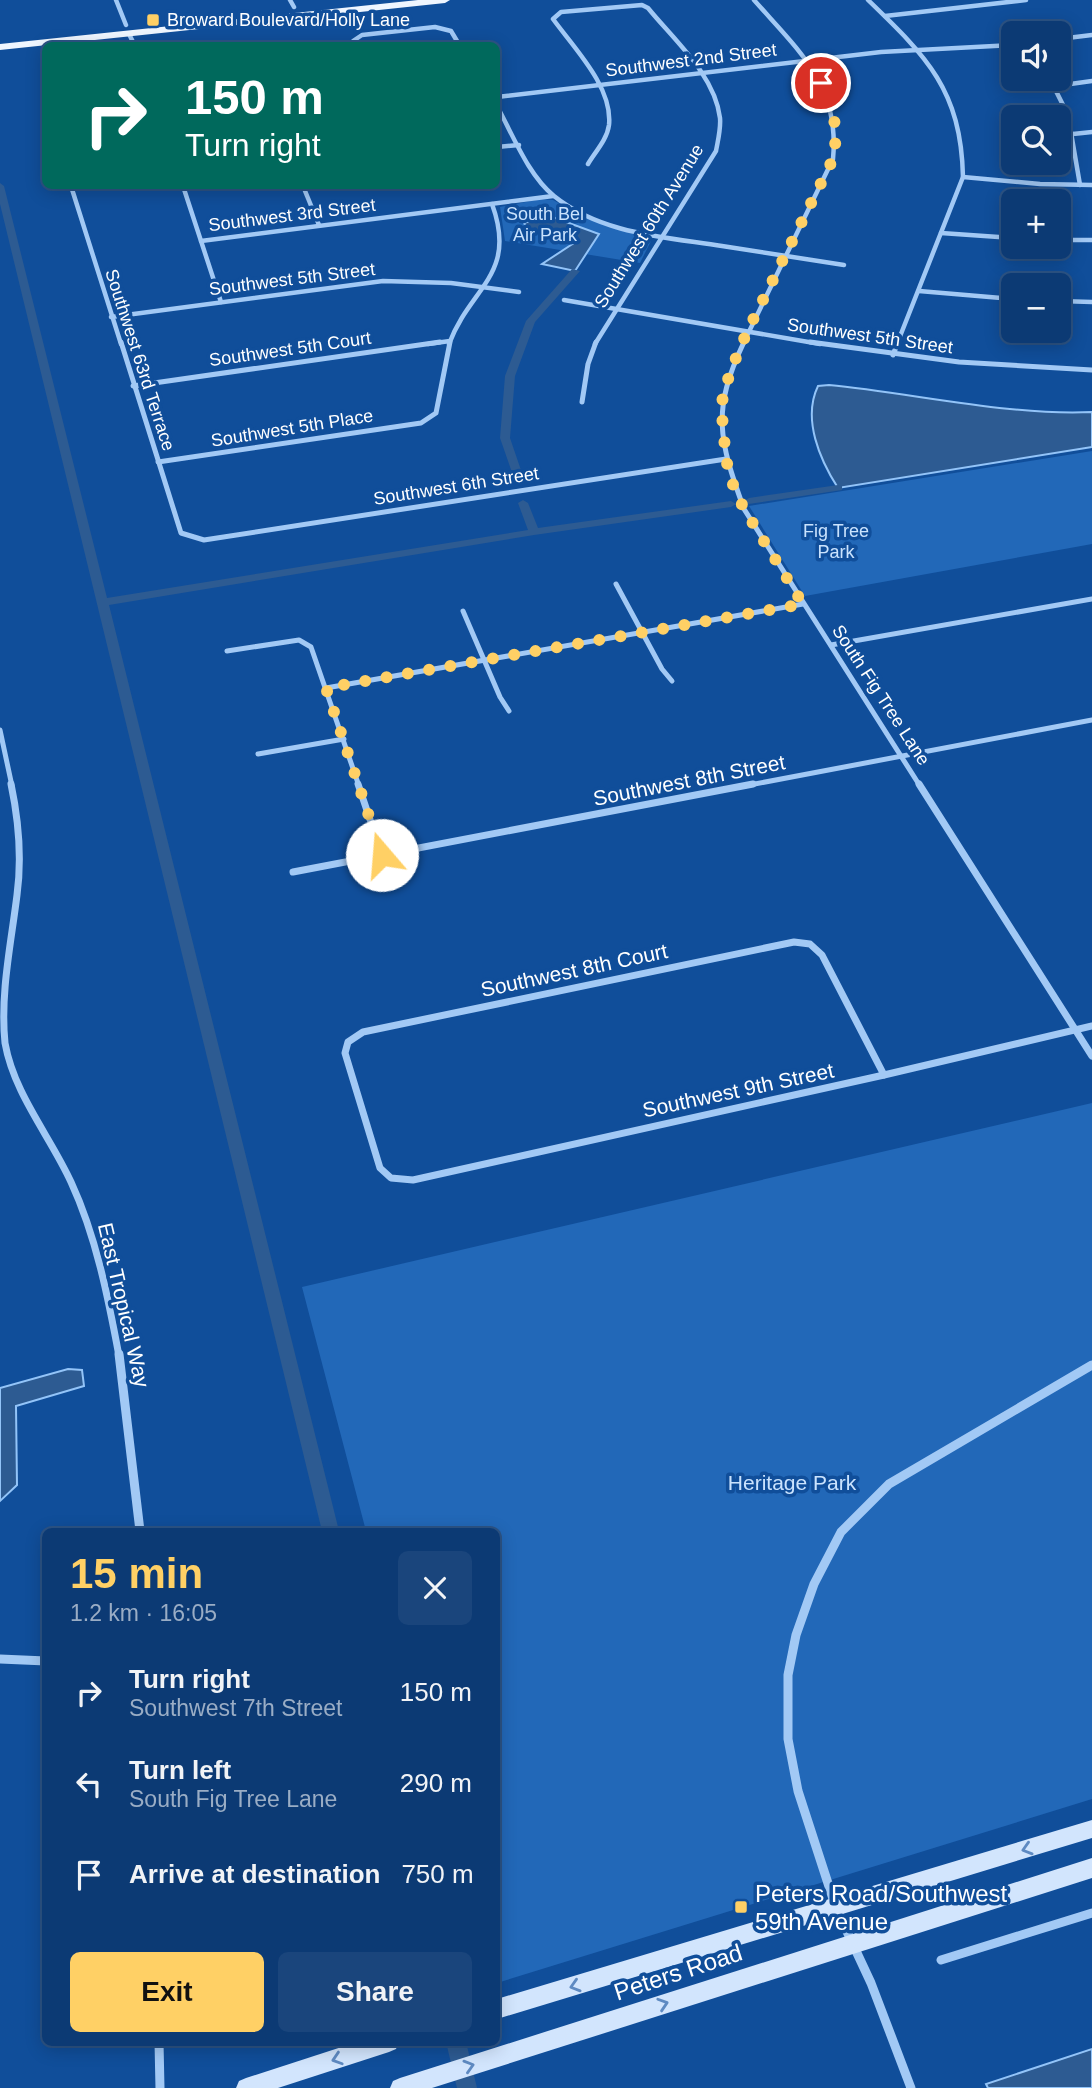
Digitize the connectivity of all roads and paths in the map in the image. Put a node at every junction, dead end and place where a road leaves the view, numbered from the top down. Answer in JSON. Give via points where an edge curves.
{"nodes":[{"id":1,"x":116,"y":0,"type":"edge"},
{"id":2,"x":357,"y":0,"type":"edge"},
{"id":3,"x":445,"y":0,"type":"edge"},
{"id":4,"x":754,"y":0,"type":"edge"},
{"id":5,"x":868,"y":0,"type":"edge"},
{"id":6,"x":1026,"y":0,"type":"edge"},
{"id":7,"x":422,"y":1,"type":"edge"},
{"id":8,"x":292,"y":3,"type":"edge"},
{"id":9,"x":885,"y":16,"type":"junction"},
{"id":10,"x":128,"y":29,"type":"junction"},
{"id":11,"x":1092,"y":35,"type":"edge"},
{"id":12,"x":0,"y":38,"type":"edge"},
{"id":13,"x":1071,"y":38,"type":"edge"},
{"id":14,"x":133,"y":42,"type":"edge"},
{"id":15,"x":353,"y":42,"type":"edge"},
{"id":16,"x":457,"y":42,"type":"edge"},
{"id":17,"x":1001,"y":45,"type":"edge"},
{"id":18,"x":0,"y":47,"type":"edge"},
{"id":19,"x":917,"y":50,"type":"junction"},
{"id":20,"x":804,"y":61,"type":"junction"},
{"id":21,"x":699,"y":73,"type":"junction"},
{"id":22,"x":1092,"y":81,"type":"edge"},
{"id":23,"x":1071,"y":84,"type":"edge"},
{"id":24,"x":598,"y":85,"type":"junction"},
{"id":25,"x":1058,"y":91,"type":"edge"},
{"id":26,"x":500,"y":97,"type":"edge"},
{"id":27,"x":500,"y":111,"type":"edge"},
{"id":28,"x":1092,"y":132,"type":"edge"},
{"id":29,"x":1073,"y":134,"type":"junction"},
{"id":30,"x":519,"y":145,"type":"junction"},
{"id":31,"x":500,"y":148,"type":"edge"},
{"id":32,"x":588,"y":164,"type":"dead end"},
{"id":33,"x":963,"y":177,"type":"junction"},
{"id":34,"x":1080,"y":185,"type":"junction"},
{"id":35,"x":1092,"y":185,"type":"edge"},
{"id":36,"x":72,"y":189,"type":"edge"},
{"id":37,"x":184,"y":189,"type":"edge"},
{"id":38,"x":304,"y":189,"type":"edge"},
{"id":39,"x":553,"y":196,"type":"junction"},
{"id":40,"x":492,"y":204,"type":"junction"},
{"id":41,"x":319,"y":225,"type":"junction"},
{"id":42,"x":941,"y":233,"type":"junction"},
{"id":43,"x":662,"y":237,"type":"junction"},
{"id":44,"x":1001,"y":237,"type":"edge"},
{"id":45,"x":1071,"y":240,"type":"edge"},
{"id":46,"x":1092,"y":240,"type":"edge"},
{"id":47,"x":201,"y":241,"type":"junction"},
{"id":48,"x":784,"y":256,"type":"junction"},
{"id":49,"x":844,"y":265,"type":"dead end"},
{"id":50,"x":484,"y":286,"type":"junction"},
{"id":51,"x":919,"y":291,"type":"junction"},
{"id":52,"x":519,"y":292,"type":"dead end"},
{"id":53,"x":1001,"y":298,"type":"edge"},
{"id":54,"x":564,"y":300,"type":"dead end"},
{"id":55,"x":1071,"y":301,"type":"edge"},
{"id":56,"x":221,"y":302,"type":"junction"},
{"id":57,"x":1092,"y":302,"type":"edge"},
{"id":58,"x":616,"y":309,"type":"junction"},
{"id":59,"x":111,"y":317,"type":"junction"},
{"id":60,"x":747,"y":332,"type":"junction"},
{"id":61,"x":450,"y":341,"type":"junction"},
{"id":62,"x":893,"y":355,"type":"junction"},
{"id":63,"x":1092,"y":370,"type":"edge"},
{"id":64,"x":133,"y":386,"type":"junction"},
{"id":65,"x":582,"y":401,"type":"dead end"},
{"id":66,"x":726,"y":459,"type":"junction"},
{"id":67,"x":158,"y":462,"type":"junction"},
{"id":68,"x":191,"y":538,"type":"joint"},
{"id":69,"x":616,"y":584,"type":"dead end"},
{"id":70,"x":1092,"y":599,"type":"edge"},
{"id":71,"x":803,"y":604,"type":"junction"},
{"id":72,"x":463,"y":611,"type":"dead end"},
{"id":73,"x":643,"y":632,"type":"junction"},
{"id":74,"x":831,"y":645,"type":"junction"},
{"id":75,"x":227,"y":651,"type":"dead end"},
{"id":76,"x":484,"y":660,"type":"junction"},
{"id":77,"x":672,"y":681,"type":"dead end"},
{"id":78,"x":326,"y":688,"type":"junction"},
{"id":79,"x":509,"y":710,"type":"dead end"},
{"id":80,"x":1092,"y":720,"type":"edge"},
{"id":81,"x":0,"y":730,"type":"edge"},
{"id":82,"x":344,"y":739,"type":"junction"},
{"id":83,"x":258,"y":754,"type":"dead end"},
{"id":84,"x":902,"y":756,"type":"junction"},
{"id":85,"x":382,"y":855,"type":"junction"},
{"id":86,"x":293,"y":872,"type":"dead end"},
{"id":87,"x":1092,"y":1026,"type":"edge"},
{"id":88,"x":1075,"y":1030,"type":"junction"},
{"id":89,"x":1092,"y":1056,"type":"edge"},
{"id":90,"x":884,"y":1075,"type":"junction"},
{"id":91,"x":391,"y":1178,"type":"joint"},
{"id":92,"x":1092,"y":1364,"type":"edge"},
{"id":93,"x":140,"y":1528,"type":"edge"},
{"id":94,"x":0,"y":1659,"type":"edge"},
{"id":95,"x":42,"y":1661,"type":"edge"},
{"id":96,"x":1092,"y":1829,"type":"edge"},
{"id":97,"x":1092,"y":1868,"type":"edge"},
{"id":98,"x":836,"y":1908,"type":"junction"},
{"id":99,"x":1092,"y":1913,"type":"edge"},
{"id":100,"x":851,"y":1944,"type":"junction"},
{"id":101,"x":941,"y":1960,"type":"dead end"},
{"id":102,"x":500,"y":2008,"type":"edge"},
{"id":103,"x":159,"y":2046,"type":"edge"},
{"id":104,"x":377,"y":2046,"type":"edge"},
{"id":105,"x":160,"y":2088,"type":"edge"},
{"id":106,"x":246,"y":2088,"type":"edge"},
{"id":107,"x":400,"y":2088,"type":"edge"},
{"id":108,"x":911,"y":2088,"type":"edge"}],
"edges":[{"from":1,"to":10,"type":"street"},
{"from":2,"to":8,"type":"main road"},
{"from":3,"to":7,"type":"main road"},
{"from":4,"to":20,"type":"street","name":"South Fig Tree Lane"},
{"from":5,"to":9,"type":"street"},
{"from":6,"to":9,"type":"street"},
{"from":7,"to":10,"type":"main road"},
{"from":8,"to":10,"type":"main road"},
{"from":9,"to":19,"type":"street"},
{"from":10,"to":12,"type":"main road"},
{"from":10,"to":14,"type":"street"},
{"from":10,"to":18,"type":"main road"},
{"from":11,"to":13,"type":"street"},
{"from":15,"to":16,"type":"street","via":[[356,38],[445,28]]},
{"from":17,"to":19,"type":"street","name":"Southwest 2nd Street"},
{"from":19,"to":20,"type":"street","name":"Southwest 2nd Street"},
{"from":19,"to":33,"type":"street","via":[[953,101],[965,150]]},
{"from":20,"to":21,"type":"street","name":"Southwest 2nd Street"},
{"from":20,"to":48,"type":"street","name":"South Fig Tree Lane","via":[[830,102],[838,138],[833,159]]},
{"from":21,"to":24,"type":"street","name":"Southwest 2nd Street"},
{"from":21,"to":24,"type":"street","name":"Southwest 60th Avenue","via":[[642,5],[555,15],[553,19]]},
{"from":21,"to":43,"type":"street","name":"Southwest 60th Avenue","via":[[719,111],[716,151]]},
{"from":22,"to":23,"type":"street"},
{"from":24,"to":26,"type":"street","name":"Southwest 2nd Street"},
{"from":24,"to":32,"type":"street","via":[[609,125]]},
{"from":25,"to":29,"type":"street"},
{"from":27,"to":30,"type":"street"},
{"from":28,"to":29,"type":"street"},
{"from":29,"to":34,"type":"street"},
{"from":30,"to":31,"type":"street"},
{"from":30,"to":39,"type":"street"},
{"from":33,"to":34,"type":"street"},
{"from":33,"to":42,"type":"street"},
{"from":34,"to":35,"type":"street"},
{"from":36,"to":59,"type":"street","name":"Southwest 63rd Terrace"},
{"from":37,"to":47,"type":"street"},
{"from":38,"to":41,"type":"street"},
{"from":39,"to":40,"type":"street","name":"Southwest 3rd Street"},
{"from":39,"to":43,"type":"street","via":[[601,221]]},
{"from":40,"to":41,"type":"street","name":"Southwest 3rd Street"},
{"from":40,"to":50,"type":"street","via":[[502,239],[499,260]]},
{"from":41,"to":47,"type":"street","name":"Southwest 3rd Street"},
{"from":42,"to":44,"type":"street"},
{"from":42,"to":51,"type":"street"},
{"from":43,"to":48,"type":"street"},
{"from":43,"to":58,"type":"street","name":"Southwest 60th Avenue"},
{"from":45,"to":46,"type":"street"},
{"from":47,"to":56,"type":"street"},
{"from":48,"to":49,"type":"street"},
{"from":48,"to":60,"type":"street","name":"South Fig Tree Lane"},
{"from":50,"to":52,"type":"street","name":"Southwest 5th Street"},
{"from":50,"to":56,"type":"street","name":"Southwest 5th Street","via":[[383,281]]},
{"from":50,"to":61,"type":"street"},
{"from":51,"to":53,"type":"street"},
{"from":51,"to":62,"type":"street"},
{"from":54,"to":58,"type":"street","name":"Southwest 5th Street"},
{"from":55,"to":57,"type":"street"},
{"from":56,"to":59,"type":"street","name":"Southwest 5th Street"},
{"from":58,"to":60,"type":"street","name":"Southwest 5th Street"},
{"from":58,"to":65,"type":"street","name":"Southwest 60th Avenue","via":[[595,344]]},
{"from":59,"to":64,"type":"street","name":"Southwest 63rd Terrace"},
{"from":60,"to":62,"type":"street","name":"Southwest 5th Street"},
{"from":60,"to":66,"type":"street","name":"South Fig Tree Lane","via":[[721,405]]},
{"from":61,"to":64,"type":"street","name":"Southwest 5th Court"},
{"from":61,"to":67,"type":"street","name":"Southwest 5th Place","via":[[436,413],[421,423]]},
{"from":62,"to":63,"type":"street","name":"Southwest 5th Street"},
{"from":64,"to":67,"type":"street","name":"Southwest 63rd Terrace"},
{"from":66,"to":68,"type":"street","name":"Southwest 6th Street","via":[[204,540]]},
{"from":66,"to":71,"type":"street","name":"South Fig Tree Lane","via":[[744,509]]},
{"from":67,"to":68,"type":"street","name":"Southwest 63rd Terrace","via":[[181,533]]},
{"from":69,"to":73,"type":"street"},
{"from":70,"to":74,"type":"street"},
{"from":71,"to":73,"type":"street"},
{"from":71,"to":74,"type":"street","name":"South Fig Tree Lane"},
{"from":72,"to":76,"type":"street"},
{"from":73,"to":76,"type":"street"},
{"from":73,"to":77,"type":"street"},
{"from":74,"to":84,"type":"street","name":"South Fig Tree Lane"},
{"from":75,"to":78,"type":"street","via":[[299,640],[311,647]]},
{"from":76,"to":78,"type":"street"},
{"from":76,"to":79,"type":"street"},
{"from":78,"to":82,"type":"street"},
{"from":80,"to":84,"type":"street","name":"Southwest 8th Street"},
{"from":81,"to":93,"type":"street","name":"East Tropical Way","via":[[20,850],[0,984],[2,1026],[12,1073],[77,1195],[96,1250],[130,1418]]},
{"from":82,"to":83,"type":"street"},
{"from":82,"to":85,"type":"street"},
{"from":84,"to":85,"type":"street","name":"Southwest 8th Street"},
{"from":84,"to":88,"type":"street","name":"South Fig Tree Lane"},
{"from":85,"to":86,"type":"street","name":"Southwest 8th Street"},
{"from":87,"to":88,"type":"street","name":"Southwest 9th Street"},
{"from":88,"to":89,"type":"street","name":"South Fig Tree Lane"},
{"from":88,"to":90,"type":"street","name":"Southwest 9th Street"},
{"from":90,"to":91,"type":"street","name":"Southwest 9th Street","via":[[413,1180]]},
{"from":90,"to":91,"type":"street","name":"Southwest 8th Court","via":[[822,955],[810,944],[794,942],[363,1032],[348,1042],[345,1053],[380,1168]]},
{"from":92,"to":98,"type":"street","via":[[890,1484],[841,1532],[814,1584],[788,1675],[788,1739],[798,1791]]},
{"from":94,"to":95,"type":"street"},
{"from":96,"to":98,"type":"main road","name":"Peters Road","one_way":true},
{"from":97,"to":100,"type":"main road","name":"Peters Road"},
{"from":98,"to":100,"type":"street"},
{"from":98,"to":102,"type":"main road","name":"Peters Road","one_way":true},
{"from":99,"to":101,"type":"street"},
{"from":107,"to":100,"type":"main road","name":"Peters Road","one_way":true},
{"from":100,"to":108,"type":"street"},
{"from":103,"to":105,"type":"street"},
{"from":104,"to":106,"type":"main road","one_way":true}]}
